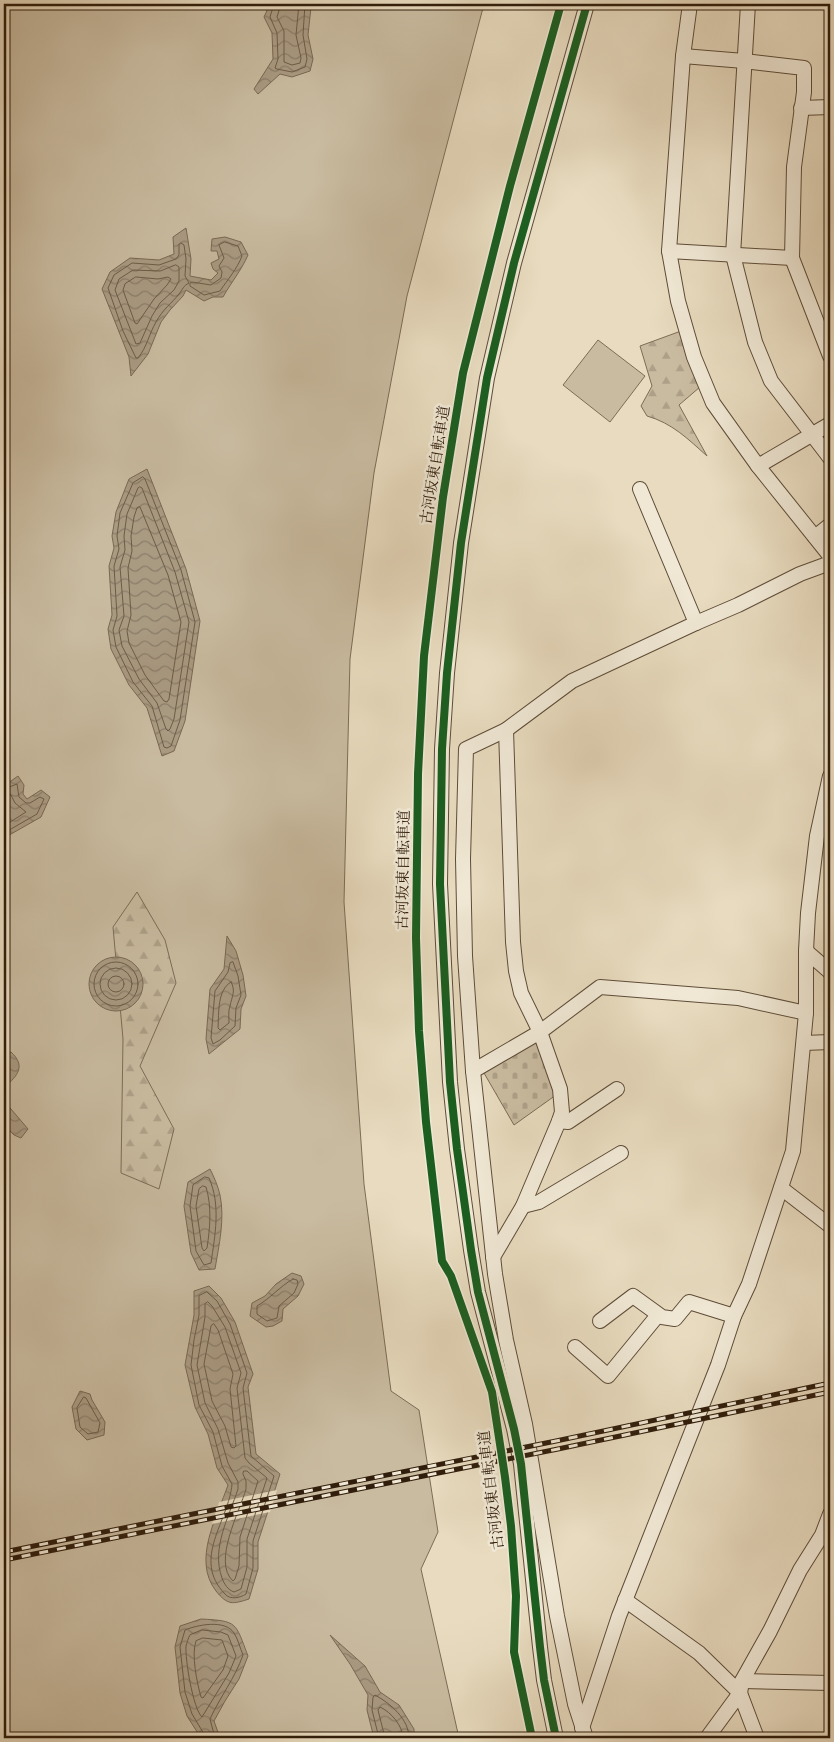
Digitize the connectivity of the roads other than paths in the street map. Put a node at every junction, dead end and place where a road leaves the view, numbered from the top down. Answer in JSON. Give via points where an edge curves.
{"nodes":[{"id":1,"x":587,"y":4,"type":"edge"},
{"id":2,"x":690,"y":4,"type":"edge"},
{"id":3,"x":748,"y":4,"type":"edge"},
{"id":4,"x":683,"y":56,"type":"junction"},
{"id":5,"x":744,"y":61,"type":"junction"},
{"id":6,"x":830,"y":107,"type":"edge"},
{"id":7,"x":802,"y":108,"type":"junction"},
{"id":8,"x":669,"y":251,"type":"junction"},
{"id":9,"x":733,"y":255,"type":"junction"},
{"id":10,"x":792,"y":258,"type":"junction"},
{"id":11,"x":830,"y":356,"type":"edge"},
{"id":12,"x":830,"y":424,"type":"edge"},
{"id":13,"x":811,"y":435,"type":"junction"},
{"id":14,"x":830,"y":458,"type":"edge"},
{"id":15,"x":758,"y":466,"type":"junction"},
{"id":16,"x":640,"y":489,"type":"dead end"},
{"id":17,"x":830,"y":525,"type":"edge"},
{"id":18,"x":815,"y":537,"type":"junction"},
{"id":19,"x":830,"y":556,"type":"edge"},
{"id":20,"x":830,"y":563,"type":"edge"},
{"id":21,"x":696,"y":623,"type":"junction"},
{"id":22,"x":506,"y":730,"type":"junction"},
{"id":23,"x":830,"y":776,"type":"edge"},
{"id":24,"x":806,"y":951,"type":"junction"},
{"id":25,"x":830,"y":972,"type":"edge"},
{"id":26,"x":806,"y":1012,"type":"junction"},
{"id":27,"x":540,"y":1032,"type":"junction"},
{"id":28,"x":830,"y":1042,"type":"edge"},
{"id":29,"x":804,"y":1043,"type":"junction"},
{"id":30,"x":473,"y":1071,"type":"junction"},
{"id":31,"x":618,"y":1089,"type":"dead end"},
{"id":32,"x":559,"y":1121,"type":"junction"},
{"id":33,"x":621,"y":1153,"type":"dead end"},
{"id":34,"x":781,"y":1188,"type":"junction"},
{"id":35,"x":523,"y":1206,"type":"junction"},
{"id":36,"x":829,"y":1224,"type":"dead end"},
{"id":37,"x":493,"y":1258,"type":"junction"},
{"id":38,"x":658,"y":1315,"type":"junction"},
{"id":39,"x":734,"y":1316,"type":"junction"},
{"id":40,"x":600,"y":1321,"type":"dead end"},
{"id":41,"x":575,"y":1347,"type":"dead end"},
{"id":42,"x":830,"y":1514,"type":"edge"},
{"id":43,"x":625,"y":1600,"type":"junction"},
{"id":44,"x":830,"y":1683,"type":"edge"},
{"id":45,"x":741,"y":1687,"type":"junction"},
{"id":46,"x":583,"y":1735,"type":"edge"},
{"id":47,"x":556,"y":1738,"type":"edge"},
{"id":48,"x":707,"y":1738,"type":"edge"},
{"id":49,"x":757,"y":1738,"type":"edge"}],
"edges":[{"from":1,"to":47,"type":"street","via":[[514,263],[488,378],[461,543],[442,749],[440,884],[450,1082],[457,1149],[478,1292],[521,1464],[544,1680]]},
{"from":2,"to":4,"type":"street"},
{"from":3,"to":5,"type":"street"},
{"from":4,"to":5,"type":"street"},
{"from":4,"to":8,"type":"street"},
{"from":5,"to":7,"type":"street","via":[[804,68]]},
{"from":5,"to":9,"type":"street"},
{"from":6,"to":7,"type":"street"},
{"from":7,"to":10,"type":"street","via":[[794,167]]},
{"from":8,"to":9,"type":"street"},
{"from":8,"to":15,"type":"street","via":[[678,301],[694,357],[713,403]]},
{"from":9,"to":10,"type":"street"},
{"from":9,"to":13,"type":"street","via":[[755,342],[771,381]]},
{"from":10,"to":11,"type":"street"},
{"from":12,"to":13,"type":"street"},
{"from":13,"to":14,"type":"street"},
{"from":13,"to":15,"type":"street"},
{"from":15,"to":18,"type":"street"},
{"from":16,"to":21,"type":"street"},
{"from":17,"to":18,"type":"street"},
{"from":18,"to":19,"type":"street"},
{"from":20,"to":21,"type":"street"},
{"from":21,"to":22,"type":"street","via":[[572,681]]},
{"from":22,"to":27,"type":"street","via":[[516,971],[521,993]]},
{"from":22,"to":30,"type":"street","via":[[466,749],[465,956]]},
{"from":23,"to":24,"type":"street","via":[[817,836]]},
{"from":24,"to":25,"type":"street"},
{"from":24,"to":26,"type":"street"},
{"from":26,"to":27,"type":"street","via":[[738,998],[600,987]]},
{"from":26,"to":29,"type":"street"},
{"from":27,"to":30,"type":"street"},
{"from":27,"to":32,"type":"street","via":[[560,1089]]},
{"from":28,"to":29,"type":"street"},
{"from":29,"to":34,"type":"street","via":[[794,1152]]},
{"from":30,"to":37,"type":"street"},
{"from":31,"to":32,"type":"street","via":[[568,1122]]},
{"from":32,"to":35,"type":"street"},
{"from":33,"to":35,"type":"street","via":[[539,1202]]},
{"from":34,"to":36,"type":"street"},
{"from":34,"to":39,"type":"street","via":[[749,1284]]},
{"from":35,"to":37,"type":"street"},
{"from":37,"to":46,"type":"street","via":[[506,1340],[526,1424],[557,1616]]},
{"from":38,"to":39,"type":"street","via":[[675,1319],[689,1302]]},
{"from":38,"to":40,"type":"street","via":[[633,1296]]},
{"from":38,"to":41,"type":"street","via":[[608,1376]]},
{"from":39,"to":43,"type":"street","via":[[718,1365]]},
{"from":42,"to":45,"type":"street"},
{"from":43,"to":45,"type":"street"},
{"from":43,"to":46,"type":"street"},
{"from":44,"to":45,"type":"street"},
{"from":45,"to":48,"type":"street"},
{"from":45,"to":49,"type":"street"}]}
